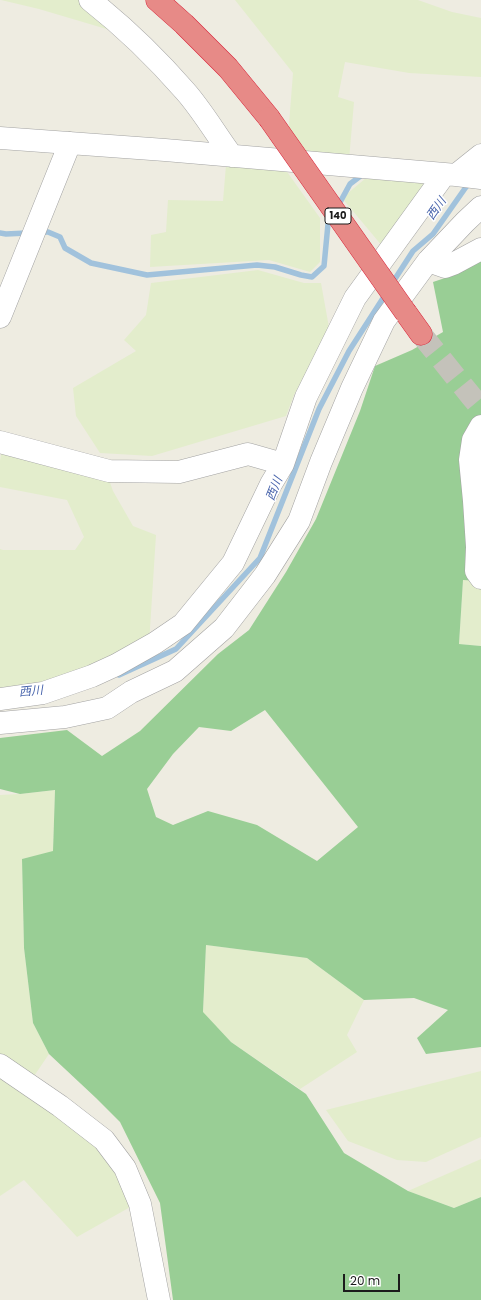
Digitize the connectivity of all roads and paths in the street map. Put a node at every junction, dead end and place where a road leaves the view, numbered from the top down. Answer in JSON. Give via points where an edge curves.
{"nodes":[{"id":1,"x":90,"y":0,"type":"edge"},
{"id":2,"x":157,"y":0,"type":"edge"},
{"id":3,"x":0,"y":138,"type":"edge"},
{"id":4,"x":70,"y":143,"type":"junction"},
{"id":5,"x":481,"y":155,"type":"edge"},
{"id":6,"x":232,"y":156,"type":"junction"},
{"id":7,"x":450,"y":175,"type":"junction"},
{"id":8,"x":481,"y":178,"type":"edge"},
{"id":9,"x":481,"y":207,"type":"edge"},
{"id":10,"x":481,"y":249,"type":"edge"},
{"id":11,"x":428,"y":261,"type":"junction"},
{"id":12,"x":0,"y":317,"type":"edge"},
{"id":13,"x":421,"y":334,"type":"tunnel mouth"},
{"id":14,"x":481,"y":426,"type":"edge"},
{"id":15,"x":0,"y":442,"type":"edge"},
{"id":16,"x":283,"y":464,"type":"junction"},
{"id":17,"x":481,"y":578,"type":"edge"},
{"id":18,"x":92,"y":676,"type":"junction"},
{"id":19,"x":0,"y":699,"type":"edge"},
{"id":20,"x":107,"y":708,"type":"junction"},
{"id":21,"x":0,"y":723,"type":"edge"},
{"id":22,"x":0,"y":1065,"type":"edge"},
{"id":23,"x":159,"y":1300,"type":"edge"}],
"edges":[{"from":1,"to":6,"type":"street","via":[[107,13],[186,92]]},
{"from":2,"to":13,"type":"highway","number":"140","bridge":true,"via":[[228,68],[269,118]]},
{"from":3,"to":4,"type":"street"},
{"from":4,"to":6,"type":"street"},
{"from":4,"to":12,"type":"street"},
{"from":5,"to":7,"type":"street"},
{"from":6,"to":7,"type":"street"},
{"from":7,"to":8,"type":"street"},
{"from":7,"to":16,"type":"street","via":[[355,298],[306,397]]},
{"from":9,"to":11,"type":"street"},
{"from":10,"to":11,"type":"street","via":[[445,267]]},
{"from":11,"to":20,"type":"street","via":[[384,321],[352,388],[299,521],[265,575],[224,628],[175,671],[131,692]]},
{"from":14,"to":17,"type":"street","via":[[473,440],[470,460],[476,571]]},
{"from":15,"to":16,"type":"street","via":[[109,471],[179,472],[248,454]]},
{"from":16,"to":18,"type":"street","via":[[270,484],[233,562],[184,624],[156,644]]},
{"from":18,"to":19,"type":"street","via":[[43,693]]},
{"from":18,"to":20,"type":"street"},
{"from":20,"to":21,"type":"street","via":[[65,717]]},
{"from":22,"to":23,"type":"street","via":[[104,1140],[125,1168],[140,1204]]}]}
